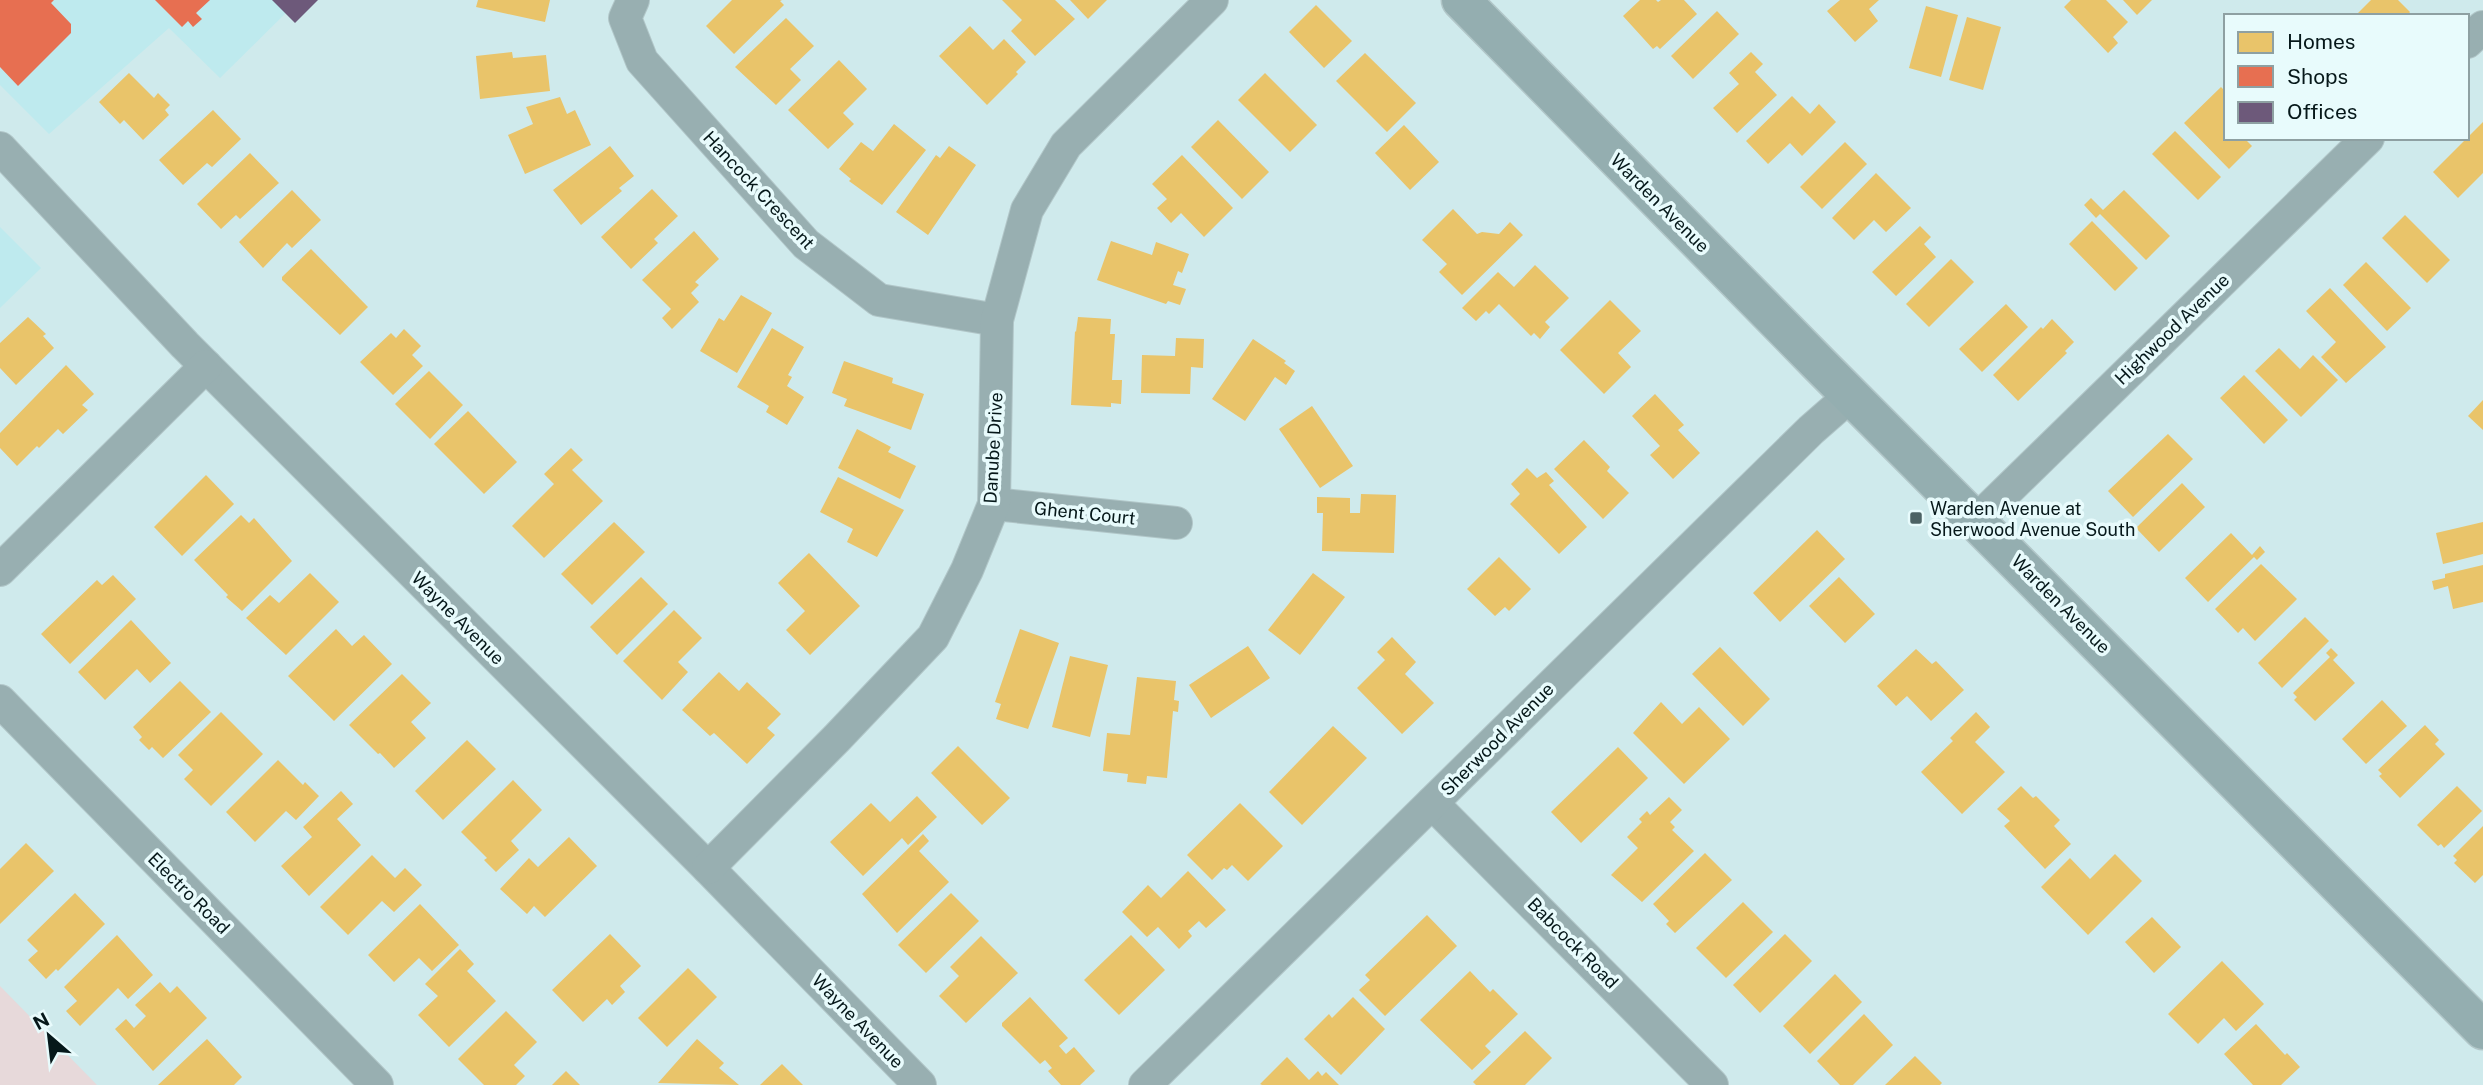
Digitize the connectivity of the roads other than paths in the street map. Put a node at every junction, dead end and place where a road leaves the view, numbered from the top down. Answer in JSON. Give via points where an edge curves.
{"nodes":[{"id":1,"x":633,"y":0,"type":"edge"},
{"id":2,"x":1212,"y":0,"type":"edge"},
{"id":3,"x":1461,"y":0,"type":"edge"},
{"id":4,"x":2483,"y":27,"type":"edge"},
{"id":5,"x":2469,"y":40,"type":"edge"},
{"id":6,"x":2366,"y":140,"type":"edge"},
{"id":7,"x":0,"y":148,"type":"edge"},
{"id":8,"x":997,"y":320,"type":"junction"},
{"id":9,"x":206,"y":366,"type":"junction"},
{"id":10,"x":1851,"y":395,"type":"junction"},
{"id":11,"x":994,"y":504,"type":"junction"},
{"id":12,"x":1977,"y":520,"type":"junction"},
{"id":13,"x":1175,"y":523,"type":"dead end"},
{"id":14,"x":0,"y":570,"type":"edge"},
{"id":15,"x":0,"y":701,"type":"edge"},
{"id":16,"x":1432,"y":803,"type":"junction"},
{"id":17,"x":708,"y":868,"type":"junction"},
{"id":18,"x":2483,"y":1030,"type":"edge"},
{"id":19,"x":377,"y":1085,"type":"edge"},
{"id":20,"x":920,"y":1085,"type":"edge"},
{"id":21,"x":1145,"y":1085,"type":"edge"},
{"id":22,"x":1712,"y":1085,"type":"edge"}],
"edges":[{"from":1,"to":8,"type":"street","name":"Hancock Crescent","via":[[625,18],[642,61],[806,244],[879,300]]},
{"from":2,"to":8,"type":"street","name":"Danube Drive","via":[[1066,145],[1027,210]]},
{"from":3,"to":10,"type":"main road","name":"Warden Avenue"},
{"from":4,"to":5,"type":"street"},
{"from":6,"to":12,"type":"street","name":"Highwood Avenue"},
{"from":7,"to":9,"type":"street","name":"Wayne Avenue"},
{"from":8,"to":11,"type":"street","name":"Danube Drive"},
{"from":9,"to":14,"type":"street"},
{"from":9,"to":17,"type":"street","name":"Wayne Avenue"},
{"from":10,"to":12,"type":"main road","name":"Warden Avenue"},
{"from":10,"to":16,"type":"street","name":"Sherwood Avenue"},
{"from":11,"to":13,"type":"street","name":"Ghent Court"},
{"from":11,"to":17,"type":"street","name":"Danube Drive","via":[[933,636]]},
{"from":12,"to":18,"type":"main road","name":"Warden Avenue"},
{"from":15,"to":19,"type":"street","name":"Electro Road"},
{"from":16,"to":21,"type":"street","name":"Sherwood Avenue"},
{"from":16,"to":22,"type":"street","name":"Babcock Road"},
{"from":17,"to":20,"type":"street","name":"Wayne Avenue"}]}
